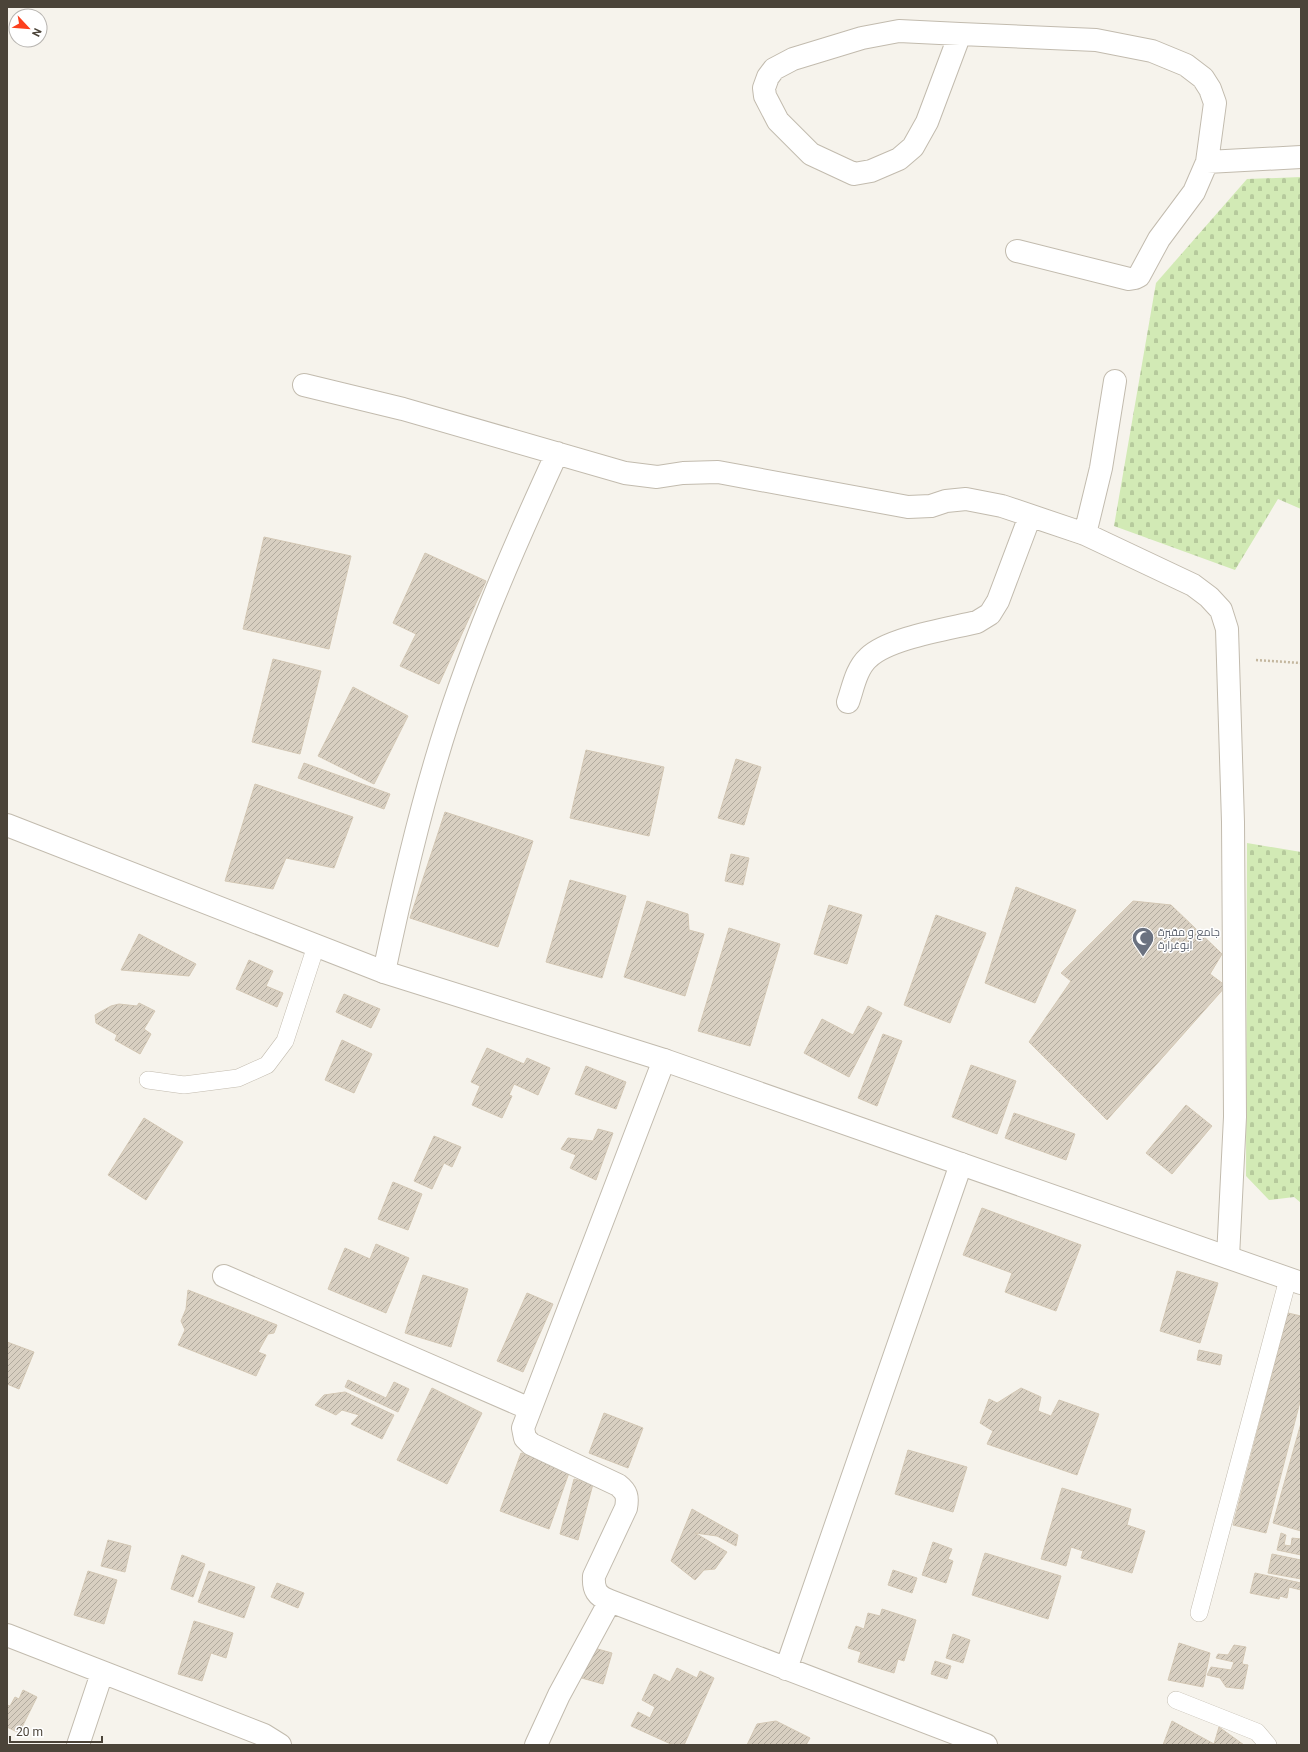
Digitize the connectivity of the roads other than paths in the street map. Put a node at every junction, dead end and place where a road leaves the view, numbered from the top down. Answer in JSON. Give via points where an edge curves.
{"nodes":[{"id":1,"x":960,"y":34,"type":"junction"},
{"id":2,"x":1301,"y":157,"type":"edge"},
{"id":3,"x":1207,"y":162,"type":"junction"},
{"id":4,"x":1017,"y":251,"type":"dead end"},
{"id":5,"x":1115,"y":381,"type":"dead end"},
{"id":6,"x":304,"y":385,"type":"dead end"},
{"id":7,"x":557,"y":453,"type":"junction"},
{"id":8,"x":1030,"y":516,"type":"junction"},
{"id":9,"x":1085,"y":534,"type":"junction"},
{"id":10,"x":848,"y":702,"type":"dead end"},
{"id":11,"x":7,"y":825,"type":"edge"},
{"id":12,"x":316,"y":946,"type":"junction"},
{"id":13,"x":384,"y":972,"type":"junction"},
{"id":14,"x":664,"y":1060,"type":"junction"},
{"id":15,"x":148,"y":1080,"type":"dead end"},
{"id":16,"x":962,"y":1164,"type":"junction"},
{"id":17,"x":1228,"y":1257,"type":"junction"},
{"id":18,"x":224,"y":1276,"type":"dead end"},
{"id":19,"x":1294,"y":1281,"type":"edge"},
{"id":20,"x":530,"y":1410,"type":"junction"},
{"id":21,"x":610,"y":1601,"type":"junction"},
{"id":22,"x":1199,"y":1613,"type":"dead end"},
{"id":23,"x":7,"y":1635,"type":"edge"},
{"id":24,"x":786,"y":1669,"type":"junction"},
{"id":25,"x":102,"y":1673,"type":"junction"},
{"id":26,"x":1176,"y":1700,"type":"dead end"},
{"id":27,"x":78,"y":1745,"type":"edge"},
{"id":28,"x":280,"y":1745,"type":"edge"},
{"id":29,"x":536,"y":1745,"type":"edge"},
{"id":30,"x":986,"y":1745,"type":"edge"},
{"id":31,"x":1268,"y":1745,"type":"edge"}],
"edges":[{"from":1,"to":1,"type":"street","via":[[927,122],[913,148],[899,159],[871,171],[854,174],[811,154],[778,121],[765,96],[764,88],[774,69],[793,59],[862,38],[899,31]]},
{"from":1,"to":3,"type":"street","via":[[1096,40],[1152,51],[1186,65],[1203,78],[1215,103]]},
{"from":2,"to":3,"type":"street"},
{"from":3,"to":4,"type":"street","via":[[1194,192],[1159,239],[1143,271],[1135,278],[1129,279]]},
{"from":5,"to":9,"type":"street","via":[[1101,468]]},
{"from":6,"to":7,"type":"street","via":[[403,409]]},
{"from":7,"to":8,"type":"street","via":[[625,473],[657,477],[718,472],[908,507],[932,506],[946,501],[966,499],[1002,506]]},
{"from":7,"to":13,"type":"street","via":[[508,560],[471,655],[436,759],[407,865]]},
{"from":8,"to":9,"type":"street"},
{"from":8,"to":10,"type":"street","via":[[998,601],[990,614],[977,622],[889,644],[867,658],[856,677]]},
{"from":9,"to":17,"type":"street","via":[[1193,585],[1221,610],[1227,629],[1234,822],[1235,1109]]},
{"from":11,"to":12,"type":"street"},
{"from":12,"to":13,"type":"street"},
{"from":12,"to":15,"type":"lane","via":[[285,1041],[267,1065],[238,1078],[192,1084]]},
{"from":13,"to":14,"type":"street"},
{"from":14,"to":16,"type":"street"},
{"from":14,"to":20,"type":"street"},
{"from":16,"to":17,"type":"street"},
{"from":16,"to":24,"type":"street"},
{"from":17,"to":19,"type":"street"},
{"from":18,"to":20,"type":"street"},
{"from":19,"to":22,"type":"lane"},
{"from":20,"to":21,"type":"street","via":[[523,1428],[525,1438],[531,1444],[618,1485],[625,1491],[628,1499],[626,1508],[594,1576],[595,1591],[599,1597]]},
{"from":21,"to":24,"type":"street"},
{"from":21,"to":29,"type":"street","via":[[559,1695]]},
{"from":23,"to":25,"type":"street"},
{"from":24,"to":30,"type":"street"},
{"from":25,"to":27,"type":"street"},
{"from":25,"to":28,"type":"street","via":[[264,1734]]},
{"from":26,"to":31,"type":"lane","via":[[1257,1732]]}]}
